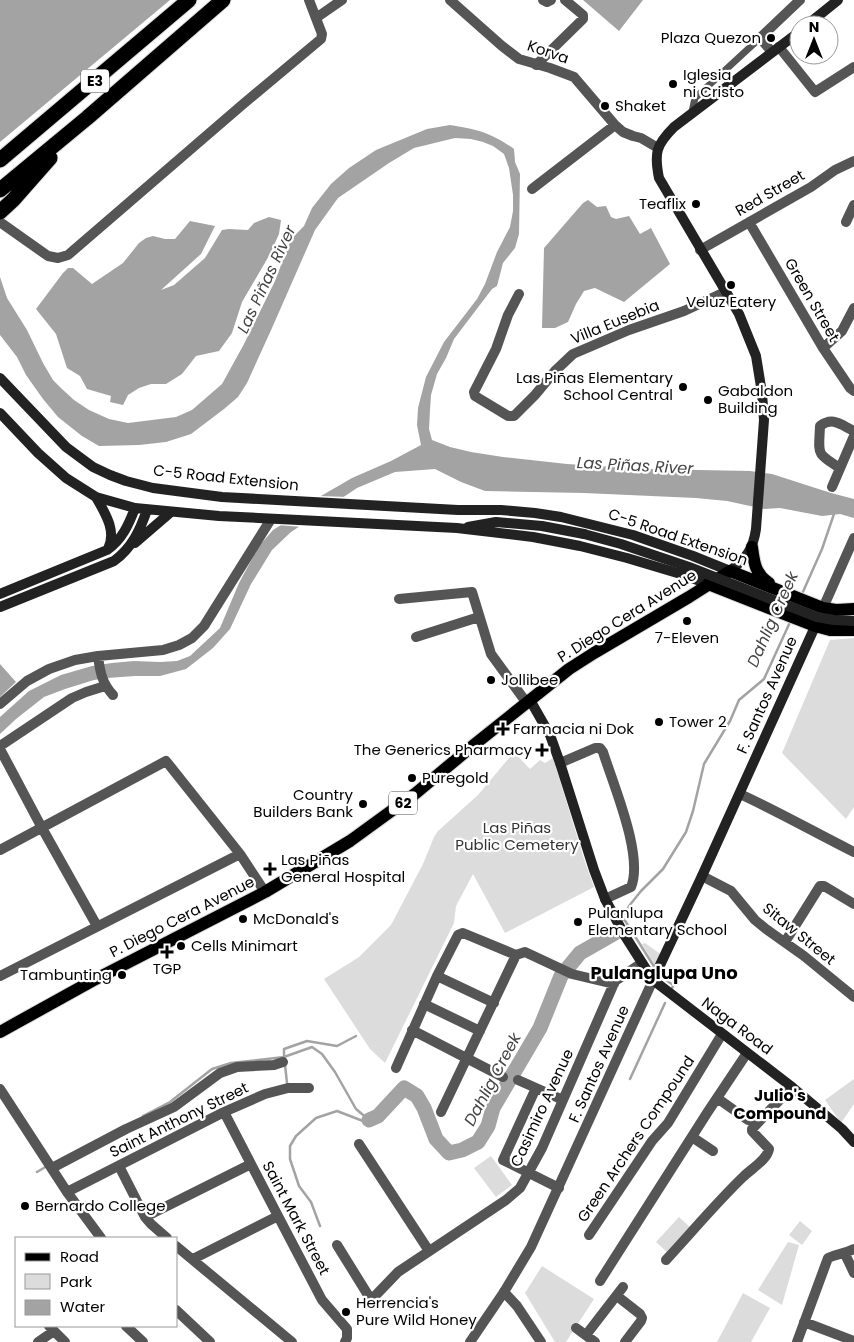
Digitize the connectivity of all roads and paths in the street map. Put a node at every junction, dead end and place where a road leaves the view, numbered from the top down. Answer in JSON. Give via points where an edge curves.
{"nodes":[{"id":1,"x":188,"y":0,"type":"edge"},
{"id":2,"x":223,"y":0,"type":"edge"},
{"id":3,"x":309,"y":0,"type":"edge"},
{"id":4,"x":342,"y":0,"type":"edge"},
{"id":5,"x":450,"y":0,"type":"edge"},
{"id":6,"x":543,"y":0,"type":"edge"},
{"id":7,"x":551,"y":0,"type":"edge"},
{"id":8,"x":565,"y":0,"type":"edge"},
{"id":9,"x":800,"y":0,"type":"edge"},
{"id":10,"x":838,"y":0,"type":"edge"},
{"id":11,"x":819,"y":15,"type":"edge"},
{"id":12,"x":316,"y":18,"type":"junction"},
{"id":13,"x":760,"y":38,"type":"junction"},
{"id":14,"x":789,"y":39,"type":"edge"},
{"id":15,"x":776,"y":49,"type":"junction"},
{"id":16,"x":536,"y":65,"type":"junction"},
{"id":17,"x":854,"y":68,"type":"edge"},
{"id":18,"x":692,"y":112,"type":"junction"},
{"id":19,"x":87,"y":118,"type":"junction"},
{"id":20,"x":615,"y":125,"type":"junction"},
{"id":21,"x":658,"y":148,"type":"junction"},
{"id":22,"x":0,"y":160,"type":"edge"},
{"id":23,"x":854,"y":161,"type":"edge"},
{"id":24,"x":532,"y":189,"type":"dead end"},
{"id":25,"x":0,"y":190,"type":"edge"},
{"id":26,"x":854,"y":205,"type":"edge"},
{"id":27,"x":0,"y":212,"type":"edge"},
{"id":28,"x":0,"y":222,"type":"edge"},
{"id":29,"x":749,"y":222,"type":"junction"},
{"id":30,"x":846,"y":222,"type":"dead end"},
{"id":31,"x":700,"y":250,"type":"junction"},
{"id":32,"x":725,"y":292,"type":"junction"},
{"id":33,"x":519,"y":294,"type":"dead end"},
{"id":34,"x":854,"y":308,"type":"edge"},
{"id":35,"x":823,"y":348,"type":"junction"},
{"id":36,"x":0,"y":378,"type":"edge"},
{"id":37,"x":854,"y":391,"type":"edge"},
{"id":38,"x":0,"y":413,"type":"edge"},
{"id":39,"x":854,"y":431,"type":"edge"},
{"id":40,"x":854,"y":436,"type":"edge"},
{"id":41,"x":840,"y":468,"type":"junction"},
{"id":42,"x":832,"y":486,"type":"dead end"},
{"id":43,"x":96,"y":497,"type":"junction"},
{"id":44,"x":272,"y":500,"type":"junction"},
{"id":45,"x":135,"y":508,"type":"junction"},
{"id":46,"x":146,"y":510,"type":"junction"},
{"id":47,"x":458,"y":510,"type":"junction"},
{"id":48,"x":171,"y":512,"type":"junction"},
{"id":49,"x":274,"y":519,"type":"junction"},
{"id":50,"x":496,"y":522,"type":"junction"},
{"id":51,"x":457,"y":528,"type":"junction"},
{"id":52,"x":854,"y":538,"type":"edge"},
{"id":53,"x":752,"y":547,"type":"junction"},
{"id":54,"x":108,"y":550,"type":"junction"},
{"id":55,"x":126,"y":550,"type":"junction"},
{"id":56,"x":730,"y":570,"type":"junction"},
{"id":57,"x":708,"y":584,"type":"junction"},
{"id":58,"x":0,"y":594,"type":"edge"},
{"id":59,"x":787,"y":594,"type":"junction"},
{"id":60,"x":399,"y":599,"type":"dead end"},
{"id":61,"x":0,"y":607,"type":"edge"},
{"id":62,"x":823,"y":608,"type":"junction"},
{"id":63,"x":854,"y":610,"type":"edge"},
{"id":64,"x":479,"y":617,"type":"junction"},
{"id":65,"x":854,"y":621,"type":"edge"},
{"id":66,"x":809,"y":624,"type":"junction"},
{"id":67,"x":854,"y":630,"type":"edge"},
{"id":68,"x":416,"y":637,"type":"dead end"},
{"id":69,"x":98,"y":658,"type":"junction"},
{"id":70,"x":104,"y":683,"type":"junction"},
{"id":71,"x":113,"y":695,"type":"dead end"},
{"id":72,"x":528,"y":701,"type":"junction"},
{"id":73,"x":0,"y":704,"type":"edge"},
{"id":74,"x":0,"y":747,"type":"edge"},
{"id":75,"x":560,"y":763,"type":"junction"},
{"id":76,"x":740,"y":794,"type":"junction"},
{"id":77,"x":42,"y":828,"type":"junction"},
{"id":78,"x":0,"y":850,"type":"edge"},
{"id":79,"x":854,"y":852,"type":"edge"},
{"id":80,"x":240,"y":854,"type":"junction"},
{"id":81,"x":702,"y":876,"type":"junction"},
{"id":82,"x":265,"y":892,"type":"junction"},
{"id":83,"x":606,"y":899,"type":"junction"},
{"id":84,"x":854,"y":904,"type":"edge"},
{"id":85,"x":97,"y":926,"type":"junction"},
{"id":86,"x":785,"y":942,"type":"junction"},
{"id":87,"x":516,"y":955,"type":"junction"},
{"id":88,"x":642,"y":963,"type":"junction"},
{"id":89,"x":0,"y":976,"type":"edge"},
{"id":90,"x":437,"y":976,"type":"junction"},
{"id":91,"x":654,"y":980,"type":"junction"},
{"id":92,"x":614,"y":984,"type":"junction"},
{"id":93,"x":854,"y":997,"type":"edge"},
{"id":94,"x":494,"y":1003,"type":"junction"},
{"id":95,"x":424,"y":1004,"type":"junction"},
{"id":96,"x":412,"y":1030,"type":"junction"},
{"id":97,"x":480,"y":1031,"type":"junction"},
{"id":98,"x":0,"y":1032,"type":"edge"},
{"id":99,"x":722,"y":1034,"type":"junction"},
{"id":100,"x":747,"y":1053,"type":"junction"},
{"id":101,"x":467,"y":1058,"type":"junction"},
{"id":102,"x":283,"y":1062,"type":"dead end"},
{"id":103,"x":396,"y":1068,"type":"dead end"},
{"id":104,"x":503,"y":1077,"type":"dead end"},
{"id":105,"x":518,"y":1080,"type":"dead end"},
{"id":106,"x":792,"y":1087,"type":"junction"},
{"id":107,"x":309,"y":1088,"type":"dead end"},
{"id":108,"x":536,"y":1088,"type":"junction"},
{"id":109,"x":0,"y":1090,"type":"edge"},
{"id":110,"x":717,"y":1098,"type":"junction"},
{"id":111,"x":563,"y":1100,"type":"junction"},
{"id":112,"x":224,"y":1112,"type":"junction"},
{"id":113,"x":441,"y":1112,"type":"dead end"},
{"id":114,"x":748,"y":1120,"type":"dead end"},
{"id":115,"x":692,"y":1137,"type":"junction"},
{"id":116,"x":854,"y":1142,"type":"edge"},
{"id":117,"x":359,"y":1144,"type":"dead end"},
{"id":118,"x":713,"y":1151,"type":"dead end"},
{"id":119,"x":251,"y":1164,"type":"junction"},
{"id":120,"x":119,"y":1166,"type":"junction"},
{"id":121,"x":52,"y":1168,"type":"junction"},
{"id":122,"x":529,"y":1174,"type":"junction"},
{"id":123,"x":558,"y":1188,"type":"junction"},
{"id":124,"x":67,"y":1192,"type":"junction"},
{"id":125,"x":278,"y":1216,"type":"junction"},
{"id":126,"x":145,"y":1217,"type":"junction"},
{"id":127,"x":589,"y":1235,"type":"dead end"},
{"id":128,"x":100,"y":1237,"type":"edge"},
{"id":129,"x":166,"y":1237,"type":"edge"},
{"id":130,"x":337,"y":1244,"type":"dead end"},
{"id":131,"x":178,"y":1248,"type":"edge"},
{"id":132,"x":429,"y":1251,"type":"junction"},
{"id":133,"x":849,"y":1251,"type":"edge"},
{"id":134,"x":193,"y":1259,"type":"junction"},
{"id":135,"x":666,"y":1260,"type":"dead end"},
{"id":136,"x":854,"y":1273,"type":"edge"},
{"id":137,"x":600,"y":1281,"type":"dead end"},
{"id":138,"x":624,"y":1288,"type":"dead end"},
{"id":139,"x":504,"y":1292,"type":"junction"},
{"id":140,"x":616,"y":1296,"type":"junction"},
{"id":141,"x":178,"y":1312,"type":"edge"},
{"id":142,"x":804,"y":1322,"type":"junction"},
{"id":143,"x":127,"y":1327,"type":"edge"},
{"id":144,"x":52,"y":1328,"type":"edge"},
{"id":145,"x":576,"y":1328,"type":"dead end"},
{"id":146,"x":586,"y":1335,"type":"junction"},
{"id":147,"x":346,"y":1338,"type":"edge"},
{"id":148,"x":138,"y":1340,"type":"edge"},
{"id":149,"x":854,"y":1340,"type":"edge"},
{"id":150,"x":38,"y":1342,"type":"edge"},
{"id":151,"x":65,"y":1342,"type":"edge"},
{"id":152,"x":210,"y":1342,"type":"edge"},
{"id":153,"x":292,"y":1342,"type":"edge"},
{"id":154,"x":470,"y":1342,"type":"edge"},
{"id":155,"x":541,"y":1342,"type":"edge"},
{"id":156,"x":595,"y":1342,"type":"edge"},
{"id":157,"x":625,"y":1342,"type":"edge"},
{"id":158,"x":796,"y":1342,"type":"edge"}],
"edges":[{"from":1,"to":22,"type":"highway","number":"E3"},
{"from":2,"to":19,"type":"highway","number":"E3"},
{"from":3,"to":12,"type":"street"},
{"from":4,"to":12,"type":"street"},
{"from":5,"to":16,"type":"street","name":"Korva","via":[[513,55]]},
{"from":6,"to":7,"type":"street"},
{"from":8,"to":16,"type":"street","via":[[583,15],[583,19]]},
{"from":9,"to":13,"type":"street"},
{"from":10,"to":11,"type":"main road"},
{"from":12,"to":28,"type":"street","via":[[321,39],[68,255],[48,256]]},
{"from":13,"to":15,"type":"street"},
{"from":13,"to":18,"type":"street","via":[[695,98]]},
{"from":14,"to":15,"type":"main road"},
{"from":15,"to":17,"type":"street","via":[[815,92]]},
{"from":15,"to":18,"type":"main road"},
{"from":16,"to":20,"type":"street","name":"Korva","via":[[574,77]]},
{"from":18,"to":21,"type":"main road","via":[[664,137]]},
{"from":19,"to":25,"type":"highway","number":"E3"},
{"from":19,"to":27,"type":"highway"},
{"from":20,"to":21,"type":"street","name":"Korva"},
{"from":20,"to":24,"type":"street"},
{"from":21,"to":31,"type":"main road","via":[[659,178]]},
{"from":23,"to":29,"type":"street","name":"Red Street"},
{"from":26,"to":30,"type":"street"},
{"from":29,"to":31,"type":"street","name":"Red Street"},
{"from":29,"to":35,"type":"street","name":"Green Street"},
{"from":31,"to":32,"type":"main road"},
{"from":32,"to":33,"type":"street","name":"Villa Eusebia","via":[[573,354],[514,416],[508,416],[475,396],[474,392]]},
{"from":32,"to":53,"type":"main road","via":[[739,314],[756,356],[762,392],[764,415]]},
{"from":34,"to":35,"type":"street","via":[[842,331]]},
{"from":35,"to":37,"type":"street","name":"Green Street"},
{"from":36,"to":44,"type":"main road","name":"C-5 Road Extension","via":[[66,447],[110,476],[161,489]]},
{"from":38,"to":43,"type":"main road","name":"C-5 Road Extension","via":[[53,467]]},
{"from":39,"to":41,"type":"street","via":[[832,420],[820,426],[819,451],[822,458]]},
{"from":40,"to":41,"type":"street"},
{"from":41,"to":42,"type":"street"},
{"from":43,"to":45,"type":"main road","name":"C-5 Road Extension"},
{"from":43,"to":54,"type":"main road","via":[[110,528]]},
{"from":44,"to":47,"type":"main road","name":"C-5 Road Extension"},
{"from":44,"to":49,"type":"main road"},
{"from":45,"to":46,"type":"main road","name":"C-5 Road Extension"},
{"from":45,"to":54,"type":"main road","via":[[117,543]]},
{"from":46,"to":48,"type":"main road","name":"C-5 Road Extension"},
{"from":46,"to":55,"type":"main road","via":[[136,537]]},
{"from":47,"to":50,"type":"main road","name":"C-5 Road Extension"},
{"from":47,"to":56,"type":"main road","name":"C-5 Road Extension","via":[[501,510],[561,517],[633,535]]},
{"from":48,"to":49,"type":"main road","name":"C-5 Road Extension"},
{"from":48,"to":55,"type":"main road"},
{"from":49,"to":51,"type":"main road","name":"C-5 Road Extension"},
{"from":49,"to":69,"type":"street","via":[[204,626],[192,638],[164,650]]},
{"from":50,"to":51,"type":"main road","name":"C-5 Road Extension"},
{"from":50,"to":65,"type":"main road","name":"C-5 Road Extension","bridge":true,"via":[[542,526],[621,544],[817,617]]},
{"from":51,"to":57,"type":"main road","name":"C-5 Road Extension","via":[[580,546]]},
{"from":52,"to":62,"type":"street"},
{"from":53,"to":56,"type":"main road","name":"P. Diego Cera Avenue","number":"62","via":[[745,558]]},
{"from":53,"to":59,"type":"main road","via":[[754,564],[760,576]]},
{"from":54,"to":58,"type":"main road"},
{"from":55,"to":61,"type":"main road","via":[[114,561]]},
{"from":56,"to":57,"type":"main road","name":"P. Diego Cera Avenue","number":"62"},
{"from":56,"to":59,"type":"main road","name":"C-5 Road Extension"},
{"from":57,"to":66,"type":"main road","name":"C-5 Road Extension"},
{"from":57,"to":72,"type":"main road","name":"P. Diego Cera Avenue","number":"62","via":[[569,669]]},
{"from":59,"to":62,"type":"main road","name":"C-5 Road Extension"},
{"from":60,"to":64,"type":"street","via":[[472,592]]},
{"from":62,"to":63,"type":"main road","name":"C-5 Road Extension"},
{"from":62,"to":66,"type":"main road","name":"F. Santos Avenue"},
{"from":64,"to":68,"type":"street"},
{"from":64,"to":72,"type":"street","via":[[491,654]]},
{"from":66,"to":67,"type":"main road","name":"C-5 Road Extension","via":[[830,630]]},
{"from":66,"to":76,"type":"main road","name":"F. Santos Avenue"},
{"from":69,"to":70,"type":"street"},
{"from":69,"to":73,"type":"street","via":[[76,660],[49,669],[27,680]]},
{"from":70,"to":71,"type":"street"},
{"from":70,"to":74,"type":"street","via":[[72,698]]},
{"from":72,"to":75,"type":"main road","name":"Naga Road","via":[[550,735]]},
{"from":72,"to":82,"type":"main road","name":"P. Diego Cera Avenue","number":"62","via":[[392,811],[350,841]]},
{"from":74,"to":77,"type":"street"},
{"from":75,"to":83,"type":"main road","name":"Naga Road"},
{"from":75,"to":83,"type":"street","via":[[595,748],[603,752],[632,842],[634,880],[631,887]]},
{"from":76,"to":79,"type":"street"},
{"from":76,"to":81,"type":"main road","name":"F. Santos Avenue"},
{"from":77,"to":78,"type":"street"},
{"from":77,"to":80,"type":"street","via":[[166,761]]},
{"from":77,"to":85,"type":"street"},
{"from":80,"to":82,"type":"street"},
{"from":80,"to":85,"type":"street"},
{"from":81,"to":86,"type":"street","name":"Sitaw Street","via":[[731,891],[755,920]]},
{"from":81,"to":91,"type":"main road","name":"F. Santos Avenue"},
{"from":82,"to":98,"type":"main road","name":"P. Diego Cera Avenue","number":"62"},
{"from":83,"to":88,"type":"main road","name":"Naga Road"},
{"from":84,"to":86,"type":"street","via":[[820,886]]},
{"from":85,"to":89,"type":"street"},
{"from":86,"to":93,"type":"street","name":"Sitaw Street"},
{"from":87,"to":90,"type":"street","via":[[463,933],[458,935]]},
{"from":87,"to":92,"type":"street","via":[[525,952],[572,974]]},
{"from":87,"to":94,"type":"street"},
{"from":88,"to":91,"type":"main road","name":"Naga Road"},
{"from":88,"to":92,"type":"street","name":"Casimiro Avenue"},
{"from":90,"to":94,"type":"street"},
{"from":90,"to":95,"type":"street"},
{"from":91,"to":99,"type":"main road","name":"Naga Road"},
{"from":91,"to":123,"type":"street","name":"F. Santos Avenue"},
{"from":92,"to":111,"type":"street","name":"Casimiro Avenue"},
{"from":94,"to":97,"type":"street"},
{"from":95,"to":96,"type":"street"},
{"from":95,"to":97,"type":"street"},
{"from":96,"to":101,"type":"street"},
{"from":96,"to":103,"type":"street"},
{"from":97,"to":101,"type":"street"},
{"from":99,"to":100,"type":"main road","name":"Naga Road"},
{"from":99,"to":127,"type":"street","name":"Green Archers Compound","via":[[668,1123],[652,1141]]},
{"from":100,"to":106,"type":"main road","name":"Naga Road"},
{"from":100,"to":110,"type":"street"},
{"from":101,"to":104,"type":"street"},
{"from":101,"to":113,"type":"street"},
{"from":102,"to":121,"type":"street","via":[[237,1067],[220,1073],[174,1107]]},
{"from":105,"to":108,"type":"street"},
{"from":106,"to":116,"type":"main road","name":"Naga Road"},
{"from":106,"to":135,"type":"street","via":[[752,1129],[769,1149],[767,1154],[711,1209]]},
{"from":107,"to":112,"type":"street","name":"Saint Anthony Street","via":[[288,1088],[265,1094]]},
{"from":108,"to":111,"type":"street"},
{"from":108,"to":122,"type":"street","via":[[502,1159]]},
{"from":109,"to":121,"type":"street"},
{"from":110,"to":114,"type":"street"},
{"from":110,"to":115,"type":"street"},
{"from":111,"to":122,"type":"street","name":"Casimiro Avenue"},
{"from":112,"to":119,"type":"street","name":"Saint Mark Street"},
{"from":112,"to":120,"type":"street","name":"Saint Anthony Street"},
{"from":115,"to":118,"type":"street"},
{"from":115,"to":137,"type":"street"},
{"from":117,"to":132,"type":"street"},
{"from":119,"to":125,"type":"street","name":"Saint Mark Street"},
{"from":119,"to":126,"type":"street"},
{"from":120,"to":124,"type":"street","name":"Saint Anthony Street"},
{"from":120,"to":126,"type":"street"},
{"from":121,"to":124,"type":"street"},
{"from":122,"to":123,"type":"street"},
{"from":122,"to":132,"type":"street","name":"Casimiro Avenue","via":[[520,1188],[506,1200]]},
{"from":123,"to":139,"type":"street","name":"F. Santos Avenue"},
{"from":124,"to":128,"type":"street"},
{"from":125,"to":134,"type":"street"},
{"from":125,"to":147,"type":"street","name":"Saint Mark Street","via":[[322,1300],[347,1330]]},
{"from":126,"to":129,"type":"street"},
{"from":130,"to":132,"type":"street","name":"Casimiro Avenue","via":[[371,1297],[398,1272]]},
{"from":131,"to":134,"type":"street"},
{"from":133,"to":136,"type":"street"},
{"from":133,"to":142,"type":"street","via":[[828,1258]]},
{"from":134,"to":153,"type":"street"},
{"from":138,"to":140,"type":"street"},
{"from":139,"to":154,"type":"street","name":"F. Santos Avenue"},
{"from":139,"to":155,"type":"street","via":[[518,1306]]},
{"from":140,"to":146,"type":"street"},
{"from":140,"to":157,"type":"street","via":[[642,1318]]},
{"from":141,"to":152,"type":"street"},
{"from":142,"to":149,"type":"street"},
{"from":142,"to":158,"type":"street"},
{"from":143,"to":148,"type":"street"},
{"from":144,"to":150,"type":"street"},
{"from":144,"to":151,"type":"street"},
{"from":145,"to":146,"type":"street"},
{"from":146,"to":156,"type":"street"}]}
